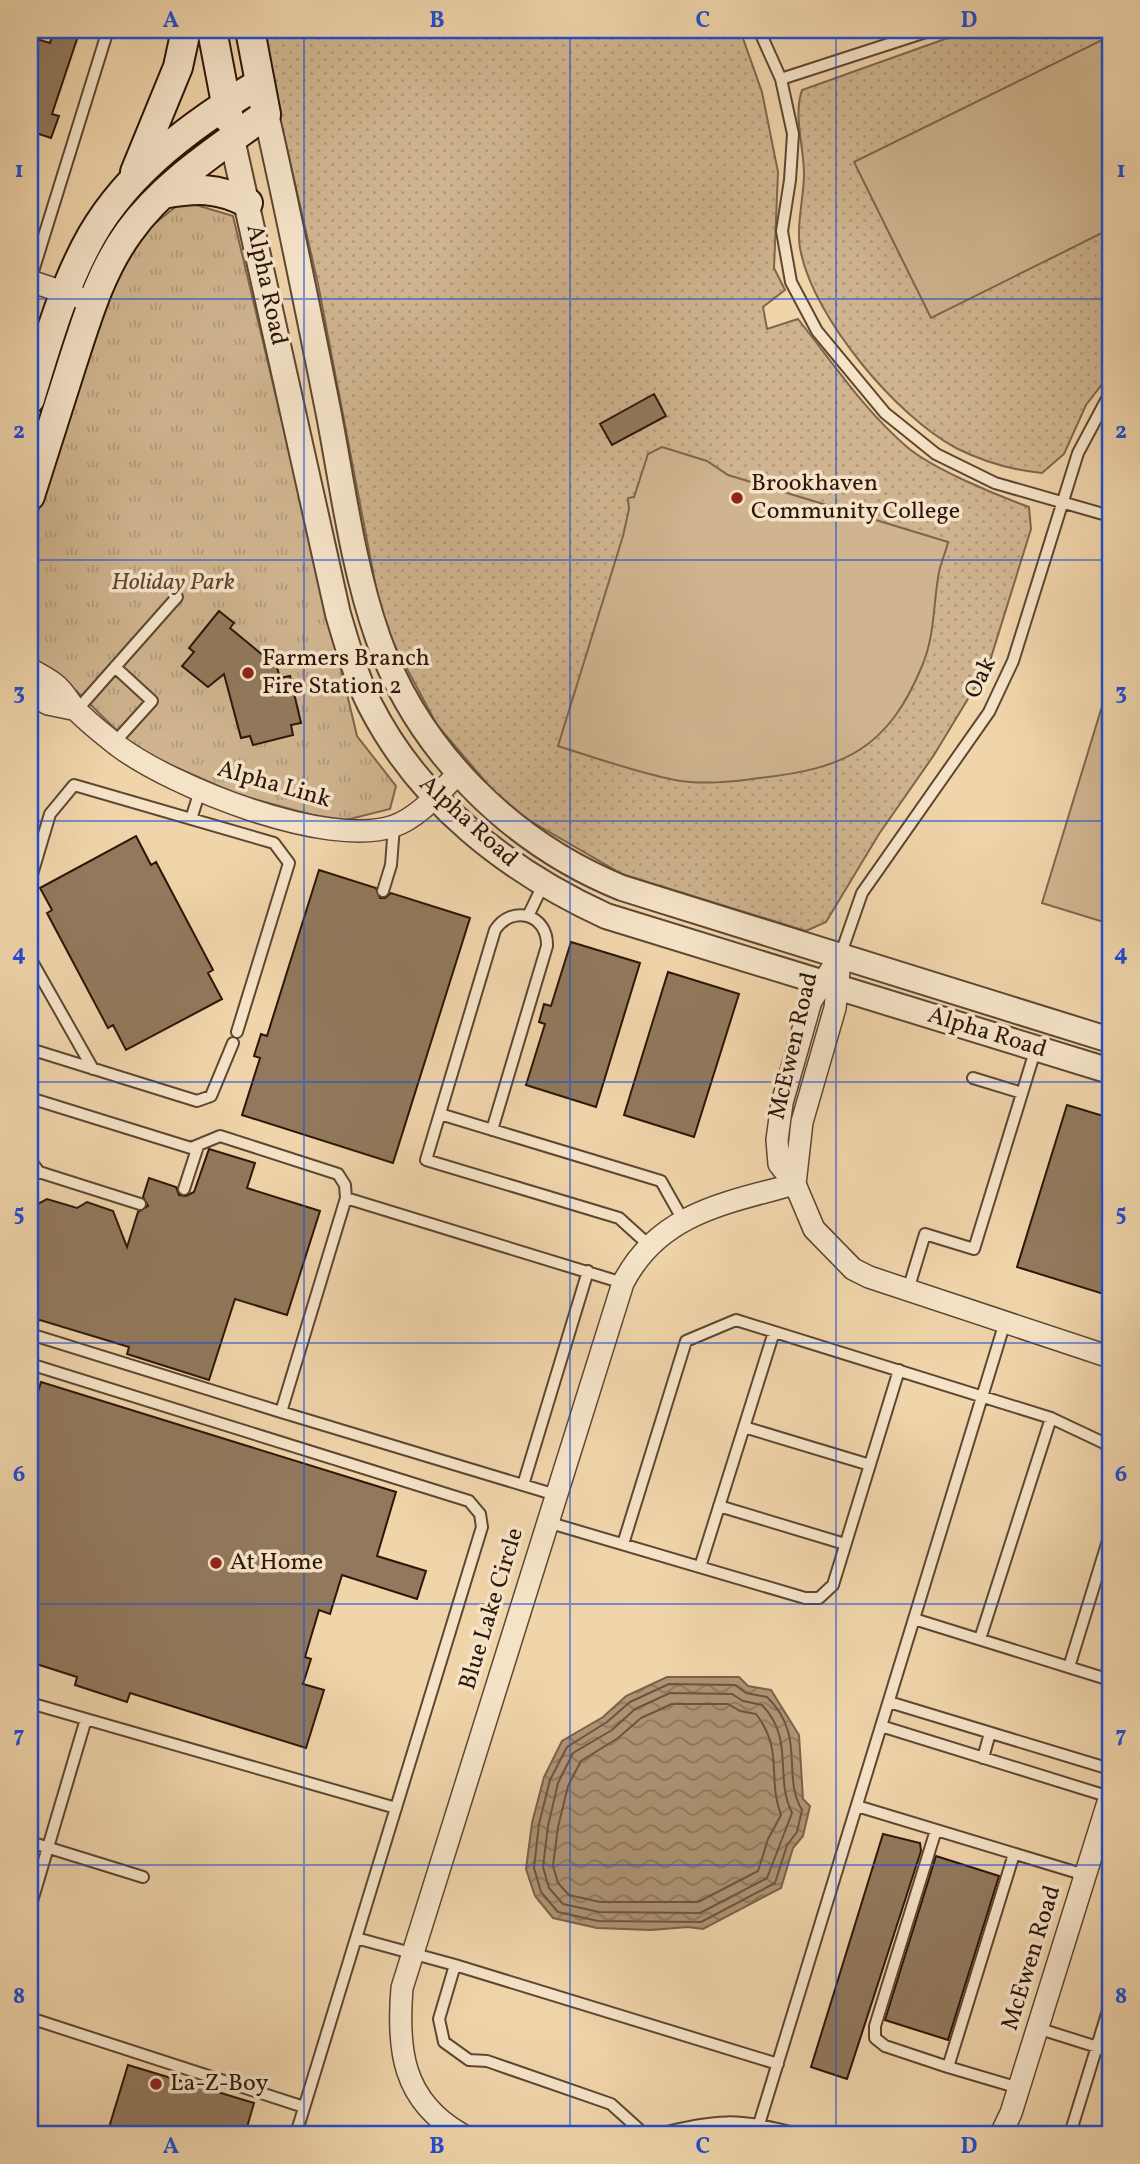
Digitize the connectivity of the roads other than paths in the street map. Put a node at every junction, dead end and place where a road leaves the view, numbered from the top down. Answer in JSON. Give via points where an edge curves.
{"nodes":[{"id":1,"x":108,"y":30,"type":"edge"},
{"id":2,"x":186,"y":30,"type":"edge"},
{"id":3,"x":212,"y":30,"type":"edge"},
{"id":4,"x":250,"y":30,"type":"edge"},
{"id":5,"x":759,"y":30,"type":"edge"},
{"id":6,"x":932,"y":30,"type":"edge"},
{"id":7,"x":781,"y":79,"type":"junction"},
{"id":8,"x":260,"y":83,"type":"junction"},
{"id":9,"x":226,"y":104,"type":"junction"},
{"id":10,"x":266,"y":114,"type":"junction"},
{"id":11,"x":232,"y":139,"type":"junction"},
{"id":12,"x":125,"y":191,"type":"junction"},
{"id":13,"x":163,"y":194,"type":"junction"},
{"id":14,"x":248,"y":203,"type":"junction"},
{"id":15,"x":30,"y":281,"type":"edge"},
{"id":16,"x":64,"y":292,"type":"junction"},
{"id":17,"x":92,"y":303,"type":"junction"},
{"id":18,"x":1110,"y":393,"type":"edge"},
{"id":19,"x":30,"y":400,"type":"edge"},
{"id":20,"x":30,"y":496,"type":"edge"},
{"id":21,"x":1061,"y":501,"type":"junction"},
{"id":22,"x":1110,"y":516,"type":"edge"},
{"id":23,"x":177,"y":597,"type":"dead end"},
{"id":24,"x":116,"y":667,"type":"junction"},
{"id":25,"x":30,"y":669,"type":"edge"},
{"id":26,"x":30,"y":693,"type":"edge"},
{"id":27,"x":77,"y":710,"type":"junction"},
{"id":28,"x":114,"y":743,"type":"junction"},
{"id":29,"x":460,"y":772,"type":"junction"},
{"id":30,"x":200,"y":791,"type":"junction"},
{"id":31,"x":434,"y":796,"type":"junction"},
{"id":32,"x":191,"y":819,"type":"junction"},
{"id":33,"x":394,"y":826,"type":"junction"},
{"id":34,"x":30,"y":881,"type":"edge"},
{"id":35,"x":544,"y":885,"type":"junction"},
{"id":36,"x":383,"y":891,"type":"dead end"},
{"id":37,"x":528,"y":916,"type":"junction"},
{"id":38,"x":840,"y":956,"type":"junction"},
{"id":39,"x":30,"y":958,"type":"edge"},
{"id":40,"x":830,"y":984,"type":"junction"},
{"id":41,"x":1110,"y":1040,"type":"edge"},
{"id":42,"x":1036,"y":1048,"type":"junction"},
{"id":43,"x":30,"y":1049,"type":"edge"},
{"id":44,"x":93,"y":1069,"type":"junction"},
{"id":45,"x":1110,"y":1071,"type":"edge"},
{"id":46,"x":973,"y":1078,"type":"dead end"},
{"id":47,"x":1022,"y":1093,"type":"junction"},
{"id":48,"x":30,"y":1098,"type":"edge"},
{"id":49,"x":440,"y":1114,"type":"junction"},
{"id":50,"x":492,"y":1130,"type":"junction"},
{"id":51,"x":198,"y":1146,"type":"junction"},
{"id":52,"x":30,"y":1160,"type":"edge"},
{"id":53,"x":34,"y":1174,"type":"edge"},
{"id":54,"x":795,"y":1184,"type":"junction"},
{"id":55,"x":184,"y":1189,"type":"dead end"},
{"id":56,"x":346,"y":1198,"type":"junction"},
{"id":57,"x":137,"y":1203,"type":"dead end"},
{"id":58,"x":683,"y":1220,"type":"junction"},
{"id":59,"x":650,"y":1246,"type":"junction"},
{"id":60,"x":588,"y":1271,"type":"junction"},
{"id":61,"x":623,"y":1283,"type":"junction"},
{"id":62,"x":908,"y":1290,"type":"junction"},
{"id":63,"x":1005,"y":1322,"type":"junction"},
{"id":64,"x":774,"y":1332,"type":"junction"},
{"id":65,"x":30,"y":1334,"type":"edge"},
{"id":66,"x":1110,"y":1357,"type":"edge"},
{"id":67,"x":30,"y":1364,"type":"edge"},
{"id":68,"x":900,"y":1370,"type":"junction"},
{"id":69,"x":982,"y":1395,"type":"junction"},
{"id":70,"x":281,"y":1412,"type":"junction"},
{"id":71,"x":1051,"y":1418,"type":"junction"},
{"id":72,"x":744,"y":1427,"type":"junction"},
{"id":73,"x":1110,"y":1450,"type":"edge"},
{"id":74,"x":870,"y":1465,"type":"junction"},
{"id":75,"x":523,"y":1485,"type":"junction"},
{"id":76,"x":556,"y":1495,"type":"junction"},
{"id":77,"x":719,"y":1506,"type":"junction"},
{"id":78,"x":547,"y":1522,"type":"junction"},
{"id":79,"x":1110,"y":1534,"type":"edge"},
{"id":80,"x":623,"y":1544,"type":"junction"},
{"id":81,"x":845,"y":1544,"type":"junction"},
{"id":82,"x":700,"y":1567,"type":"junction"},
{"id":83,"x":914,"y":1619,"type":"junction"},
{"id":84,"x":979,"y":1639,"type":"junction"},
{"id":85,"x":1069,"y":1667,"type":"junction"},
{"id":86,"x":1110,"y":1680,"type":"edge"},
{"id":87,"x":888,"y":1702,"type":"junction"},
{"id":88,"x":30,"y":1703,"type":"edge"},
{"id":89,"x":86,"y":1719,"type":"junction"},
{"id":90,"x":881,"y":1726,"type":"junction"},
{"id":91,"x":990,"y":1733,"type":"junction"},
{"id":92,"x":983,"y":1758,"type":"junction"},
{"id":93,"x":1110,"y":1769,"type":"edge"},
{"id":94,"x":1110,"y":1797,"type":"edge"},
{"id":95,"x":857,"y":1805,"type":"junction"},
{"id":96,"x":396,"y":1808,"type":"junction"},
{"id":97,"x":936,"y":1830,"type":"junction"},
{"id":98,"x":30,"y":1842,"type":"edge"},
{"id":99,"x":48,"y":1848,"type":"junction"},
{"id":100,"x":1014,"y":1854,"type":"junction"},
{"id":101,"x":1085,"y":1875,"type":"junction"},
{"id":102,"x":143,"y":1877,"type":"dead end"},
{"id":103,"x":30,"y":1908,"type":"edge"},
{"id":104,"x":356,"y":1938,"type":"junction"},
{"id":105,"x":411,"y":1954,"type":"junction"},
{"id":106,"x":454,"y":1965,"type":"junction"},
{"id":107,"x":1110,"y":2004,"type":"edge"},
{"id":108,"x":30,"y":2018,"type":"edge"},
{"id":109,"x":1037,"y":2028,"type":"junction"},
{"id":110,"x":1097,"y":2047,"type":"junction"},
{"id":111,"x":1110,"y":2051,"type":"edge"},
{"id":112,"x":778,"y":2064,"type":"junction"},
{"id":113,"x":948,"y":2067,"type":"junction"},
{"id":114,"x":1019,"y":2088,"type":"junction"},
{"id":115,"x":304,"y":2107,"type":"junction"},
{"id":116,"x":758,"y":2129,"type":"edge"},
{"id":117,"x":296,"y":2134,"type":"edge"},
{"id":118,"x":461,"y":2134,"type":"edge"},
{"id":119,"x":658,"y":2134,"type":"edge"},
{"id":120,"x":797,"y":2134,"type":"edge"},
{"id":121,"x":1001,"y":2134,"type":"edge"},
{"id":122,"x":1070,"y":2134,"type":"edge"}],
"edges":[{"from":1,"to":15,"type":"lane"},
{"from":2,"to":12,"type":"main road","via":[[160,115]]},
{"from":3,"to":9,"type":"main road"},
{"from":4,"to":8,"type":"main road"},
{"from":5,"to":7,"type":"lane"},
{"from":6,"to":7,"type":"lane"},
{"from":7,"to":21,"type":"lane","via":[[793,134],[782,231],[791,282],[817,331],[885,413],[936,454],[995,482]]},
{"from":8,"to":9,"type":"main road"},
{"from":8,"to":10,"type":"main road"},
{"from":9,"to":11,"type":"main road"},
{"from":9,"to":12,"type":"main road","via":[[164,151]]},
{"from":10,"to":11,"type":"main road"},
{"from":10,"to":29,"type":"street","name":"Alpha Road","via":[[359,570],[377,635],[404,699]]},
{"from":11,"to":13,"type":"main road"},
{"from":11,"to":14,"type":"street","name":"Alpha Road"},
{"from":12,"to":16,"type":"main road","via":[[93,234]]},
{"from":13,"to":14,"type":"main road","via":[[215,189]]},
{"from":13,"to":17,"type":"main road","via":[[129,231]]},
{"from":14,"to":31,"type":"street","name":"Alpha Road","via":[[349,650],[368,703],[403,760]]},
{"from":15,"to":16,"type":"street"},
{"from":16,"to":17,"type":"street"},
{"from":16,"to":19,"type":"main road"},
{"from":17,"to":20,"type":"main road"},
{"from":18,"to":21,"type":"lane","name":"Oak","via":[[1078,453]]},
{"from":21,"to":22,"type":"lane"},
{"from":21,"to":38,"type":"lane","name":"Oak","via":[[1013,661],[989,712],[862,893]]},
{"from":23,"to":24,"type":"lane"},
{"from":24,"to":27,"type":"lane"},
{"from":24,"to":28,"type":"lane","via":[[152,701]]},
{"from":25,"to":27,"type":"street","name":"Alpha Link","via":[[56,685]]},
{"from":26,"to":27,"type":"street","name":"Alpha Link","via":[[48,704]]},
{"from":27,"to":28,"type":"street","name":"Alpha Link"},
{"from":28,"to":30,"type":"street","name":"Alpha Link","via":[[139,761]]},
{"from":29,"to":31,"type":"street","name":"Alpha Link"},
{"from":29,"to":38,"type":"street","name":"Alpha Road","via":[[514,826],[584,873]]},
{"from":30,"to":32,"type":"lane"},
{"from":30,"to":33,"type":"street","name":"Alpha Link","via":[[299,823],[337,830],[371,832]]},
{"from":31,"to":33,"type":"street","name":"Alpha Link"},
{"from":31,"to":35,"type":"street","name":"Alpha Road","via":[[476,835]]},
{"from":32,"to":34,"type":"lane","via":[[74,785],[50,814]]},
{"from":32,"to":44,"type":"lane","via":[[274,843],[289,863],[235,1038],[211,1096],[197,1101]]},
{"from":33,"to":36,"type":"lane","via":[[391,865]]},
{"from":35,"to":37,"type":"lane"},
{"from":35,"to":40,"type":"street","name":"Alpha Road","via":[[606,916]]},
{"from":37,"to":49,"type":"lane","via":[[507,918],[495,930]]},
{"from":37,"to":50,"type":"lane","via":[[545,929],[547,946]]},
{"from":38,"to":40,"type":"street","name":"McEwen Road"},
{"from":38,"to":41,"type":"street","name":"Alpha Road"},
{"from":39,"to":44,"type":"lane"},
{"from":40,"to":42,"type":"street","name":"Alpha Road"},
{"from":40,"to":54,"type":"street","name":"McEwen Road","via":[[835,1008],[802,1122]]},
{"from":42,"to":45,"type":"street","name":"Alpha Road"},
{"from":42,"to":47,"type":"lane"},
{"from":43,"to":44,"type":"lane"},
{"from":46,"to":47,"type":"lane"},
{"from":47,"to":62,"type":"lane","via":[[974,1249],[925,1234]]},
{"from":48,"to":51,"type":"lane","via":[[191,1148]]},
{"from":49,"to":50,"type":"lane"},
{"from":49,"to":59,"type":"lane","via":[[426,1160],[619,1218]]},
{"from":50,"to":58,"type":"lane","via":[[661,1181]]},
{"from":51,"to":55,"type":"lane"},
{"from":51,"to":56,"type":"lane","via":[[220,1136],[332,1171],[345,1185]]},
{"from":52,"to":53,"type":"lane"},
{"from":53,"to":57,"type":"lane"},
{"from":54,"to":58,"type":"street","name":"Blue Lake Circle","via":[[702,1209]]},
{"from":54,"to":62,"type":"street","name":"McEwen Road","via":[[814,1229],[833,1251],[861,1273]]},
{"from":56,"to":60,"type":"lane"},
{"from":56,"to":70,"type":"lane"},
{"from":58,"to":59,"type":"street","name":"Blue Lake Circle"},
{"from":59,"to":61,"type":"street","name":"Blue Lake Circle","via":[[634,1261]]},
{"from":60,"to":61,"type":"lane"},
{"from":60,"to":75,"type":"lane"},
{"from":61,"to":76,"type":"street","name":"Blue Lake Circle"},
{"from":62,"to":63,"type":"street","name":"McEwen Road"},
{"from":63,"to":66,"type":"street","name":"McEwen Road"},
{"from":63,"to":69,"type":"lane"},
{"from":64,"to":68,"type":"lane"},
{"from":64,"to":72,"type":"lane"},
{"from":64,"to":80,"type":"lane","via":[[736,1320],[686,1341]]},
{"from":65,"to":70,"type":"lane"},
{"from":67,"to":96,"type":"lane","via":[[475,1506],[482,1527]]},
{"from":68,"to":69,"type":"lane"},
{"from":68,"to":74,"type":"lane"},
{"from":69,"to":71,"type":"lane"},
{"from":69,"to":83,"type":"lane"},
{"from":70,"to":75,"type":"lane"},
{"from":71,"to":73,"type":"lane"},
{"from":71,"to":84,"type":"lane"},
{"from":72,"to":74,"type":"lane"},
{"from":72,"to":77,"type":"lane"},
{"from":74,"to":81,"type":"lane"},
{"from":75,"to":76,"type":"lane"},
{"from":76,"to":78,"type":"street","name":"Blue Lake Circle"},
{"from":77,"to":81,"type":"lane"},
{"from":77,"to":82,"type":"lane"},
{"from":78,"to":80,"type":"lane"},
{"from":78,"to":105,"type":"street","name":"Blue Lake Circle"},
{"from":79,"to":85,"type":"lane"},
{"from":80,"to":82,"type":"lane"},
{"from":81,"to":82,"type":"lane","via":[[833,1585],[819,1598],[805,1598]]},
{"from":83,"to":84,"type":"lane"},
{"from":83,"to":87,"type":"lane"},
{"from":84,"to":85,"type":"lane"},
{"from":85,"to":86,"type":"lane"},
{"from":87,"to":90,"type":"lane"},
{"from":87,"to":91,"type":"lane"},
{"from":88,"to":89,"type":"lane"},
{"from":89,"to":96,"type":"lane"},
{"from":89,"to":99,"type":"lane"},
{"from":90,"to":92,"type":"lane"},
{"from":90,"to":95,"type":"lane"},
{"from":91,"to":92,"type":"lane"},
{"from":91,"to":93,"type":"lane"},
{"from":92,"to":94,"type":"lane"},
{"from":94,"to":101,"type":"street","name":"McEwen Road"},
{"from":95,"to":97,"type":"lane"},
{"from":95,"to":112,"type":"lane"},
{"from":96,"to":104,"type":"lane"},
{"from":97,"to":100,"type":"lane"},
{"from":97,"to":113,"type":"lane","via":[[875,2038],[884,2046]]},
{"from":98,"to":99,"type":"lane"},
{"from":99,"to":102,"type":"lane"},
{"from":99,"to":103,"type":"lane"},
{"from":100,"to":101,"type":"lane"},
{"from":100,"to":113,"type":"lane"},
{"from":101,"to":109,"type":"street","name":"McEwen Road"},
{"from":104,"to":105,"type":"lane"},
{"from":104,"to":115,"type":"lane"},
{"from":105,"to":106,"type":"lane"},
{"from":105,"to":118,"type":"street","name":"Blue Lake Circle","via":[[398,2033],[402,2056],[418,2094],[433,2114]]},
{"from":106,"to":112,"type":"lane"},
{"from":106,"to":119,"type":"lane","via":[[439,2019],[444,2042],[469,2060],[487,2061],[611,2104],[642,2132]]},
{"from":107,"to":110,"type":"lane"},
{"from":108,"to":115,"type":"lane"},
{"from":109,"to":110,"type":"lane"},
{"from":109,"to":114,"type":"street","name":"McEwen Road"},
{"from":110,"to":111,"type":"lane"},
{"from":110,"to":122,"type":"lane"},
{"from":112,"to":116,"type":"lane"},
{"from":113,"to":114,"type":"lane"},
{"from":114,"to":121,"type":"street","name":"McEwen Road"},
{"from":115,"to":117,"type":"lane"},
{"from":116,"to":119,"type":"lane","via":[[715,2120]]},
{"from":116,"to":120,"type":"lane"}]}
